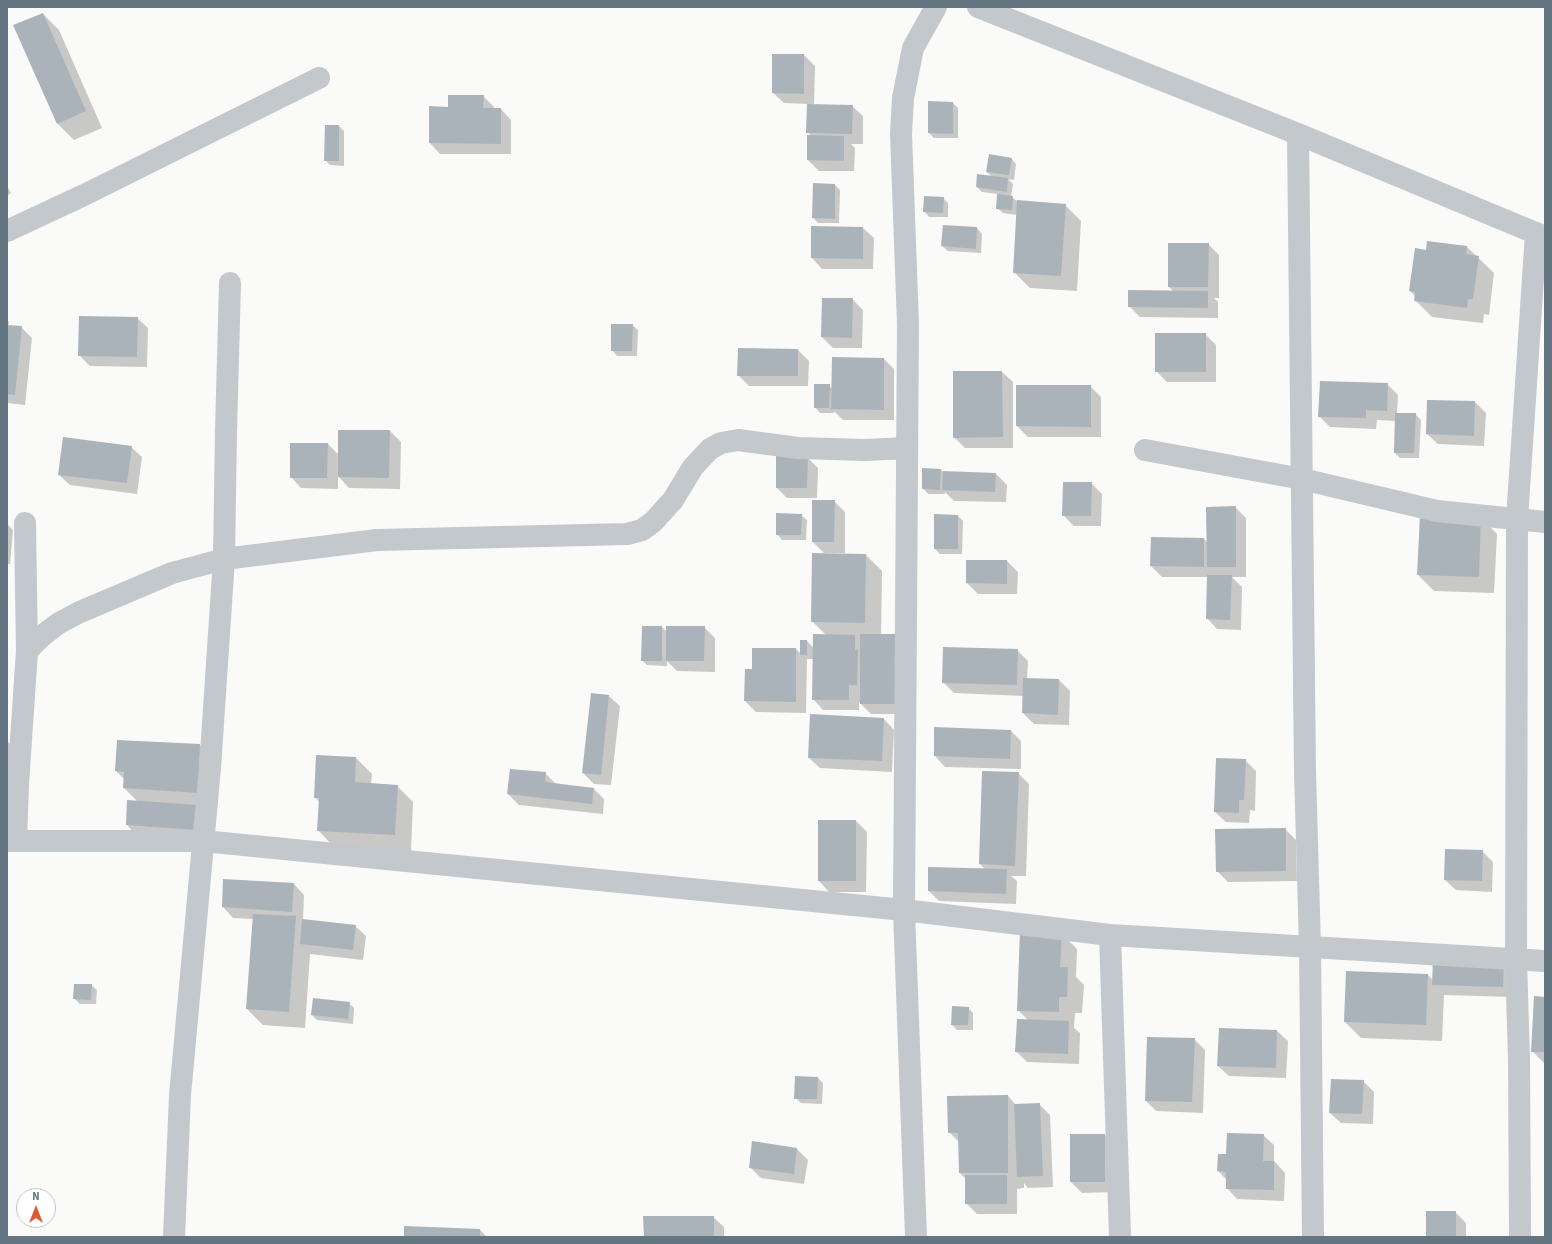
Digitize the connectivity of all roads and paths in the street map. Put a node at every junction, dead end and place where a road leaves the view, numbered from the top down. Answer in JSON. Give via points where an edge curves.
{"nodes":[{"id":1,"x":936,"y":7,"type":"edge"},
{"id":2,"x":978,"y":7,"type":"edge"},
{"id":3,"x":319,"y":78,"type":"dead end"},
{"id":4,"x":1298,"y":134,"type":"junction"},
{"id":5,"x":7,"y":232,"type":"edge"},
{"id":6,"x":1540,"y":235,"type":"edge"},
{"id":7,"x":230,"y":283,"type":"dead end"},
{"id":8,"x":907,"y":448,"type":"junction"},
{"id":9,"x":1145,"y":450,"type":"dead end"},
{"id":10,"x":1302,"y":479,"type":"junction"},
{"id":11,"x":1517,"y":519,"type":"junction"},
{"id":12,"x":1545,"y":522,"type":"edge"},
{"id":13,"x":25,"y":523,"type":"dead end"},
{"id":14,"x":224,"y":559,"type":"junction"},
{"id":15,"x":27,"y":651,"type":"junction"},
{"id":16,"x":12,"y":841,"type":"edge"},
{"id":17,"x":203,"y":841,"type":"junction"},
{"id":18,"x":904,"y":910,"type":"junction"},
{"id":19,"x":1110,"y":935,"type":"junction"},
{"id":20,"x":1310,"y":947,"type":"junction"},
{"id":21,"x":1516,"y":959,"type":"junction"},
{"id":22,"x":1545,"y":961,"type":"edge"},
{"id":23,"x":174,"y":1237,"type":"edge"},
{"id":24,"x":916,"y":1237,"type":"edge"},
{"id":25,"x":1120,"y":1237,"type":"edge"},
{"id":26,"x":1313,"y":1237,"type":"edge"},
{"id":27,"x":1520,"y":1237,"type":"edge"}],
"edges":[{"from":1,"to":8,"type":"street","via":[[913,48],[903,98],[901,134],[908,324]]},
{"from":2,"to":4,"type":"street"},
{"from":3,"to":5,"type":"street"},
{"from":4,"to":6,"type":"street"},
{"from":4,"to":10,"type":"street"},
{"from":6,"to":11,"type":"street"},
{"from":7,"to":14,"type":"street"},
{"from":8,"to":14,"type":"street","via":[[798,448],[738,440],[722,443],[710,449],[693,467],[673,500],[653,522],[642,530],[627,534],[377,540]]},
{"from":8,"to":18,"type":"street"},
{"from":9,"to":10,"type":"street"},
{"from":10,"to":11,"type":"street","via":[[1437,511]]},
{"from":10,"to":20,"type":"street"},
{"from":11,"to":12,"type":"street"},
{"from":11,"to":21,"type":"street"},
{"from":13,"to":15,"type":"street"},
{"from":14,"to":15,"type":"street","via":[[172,573],[80,612],[59,623]]},
{"from":14,"to":17,"type":"street"},
{"from":15,"to":16,"type":"street"},
{"from":16,"to":17,"type":"street"},
{"from":17,"to":18,"type":"street"},
{"from":17,"to":23,"type":"street","via":[[180,1094]]},
{"from":18,"to":19,"type":"street"},
{"from":18,"to":24,"type":"street"},
{"from":19,"to":20,"type":"street"},
{"from":19,"to":25,"type":"street"},
{"from":20,"to":21,"type":"street"},
{"from":20,"to":26,"type":"street"},
{"from":21,"to":22,"type":"street"},
{"from":21,"to":27,"type":"street"}]}
